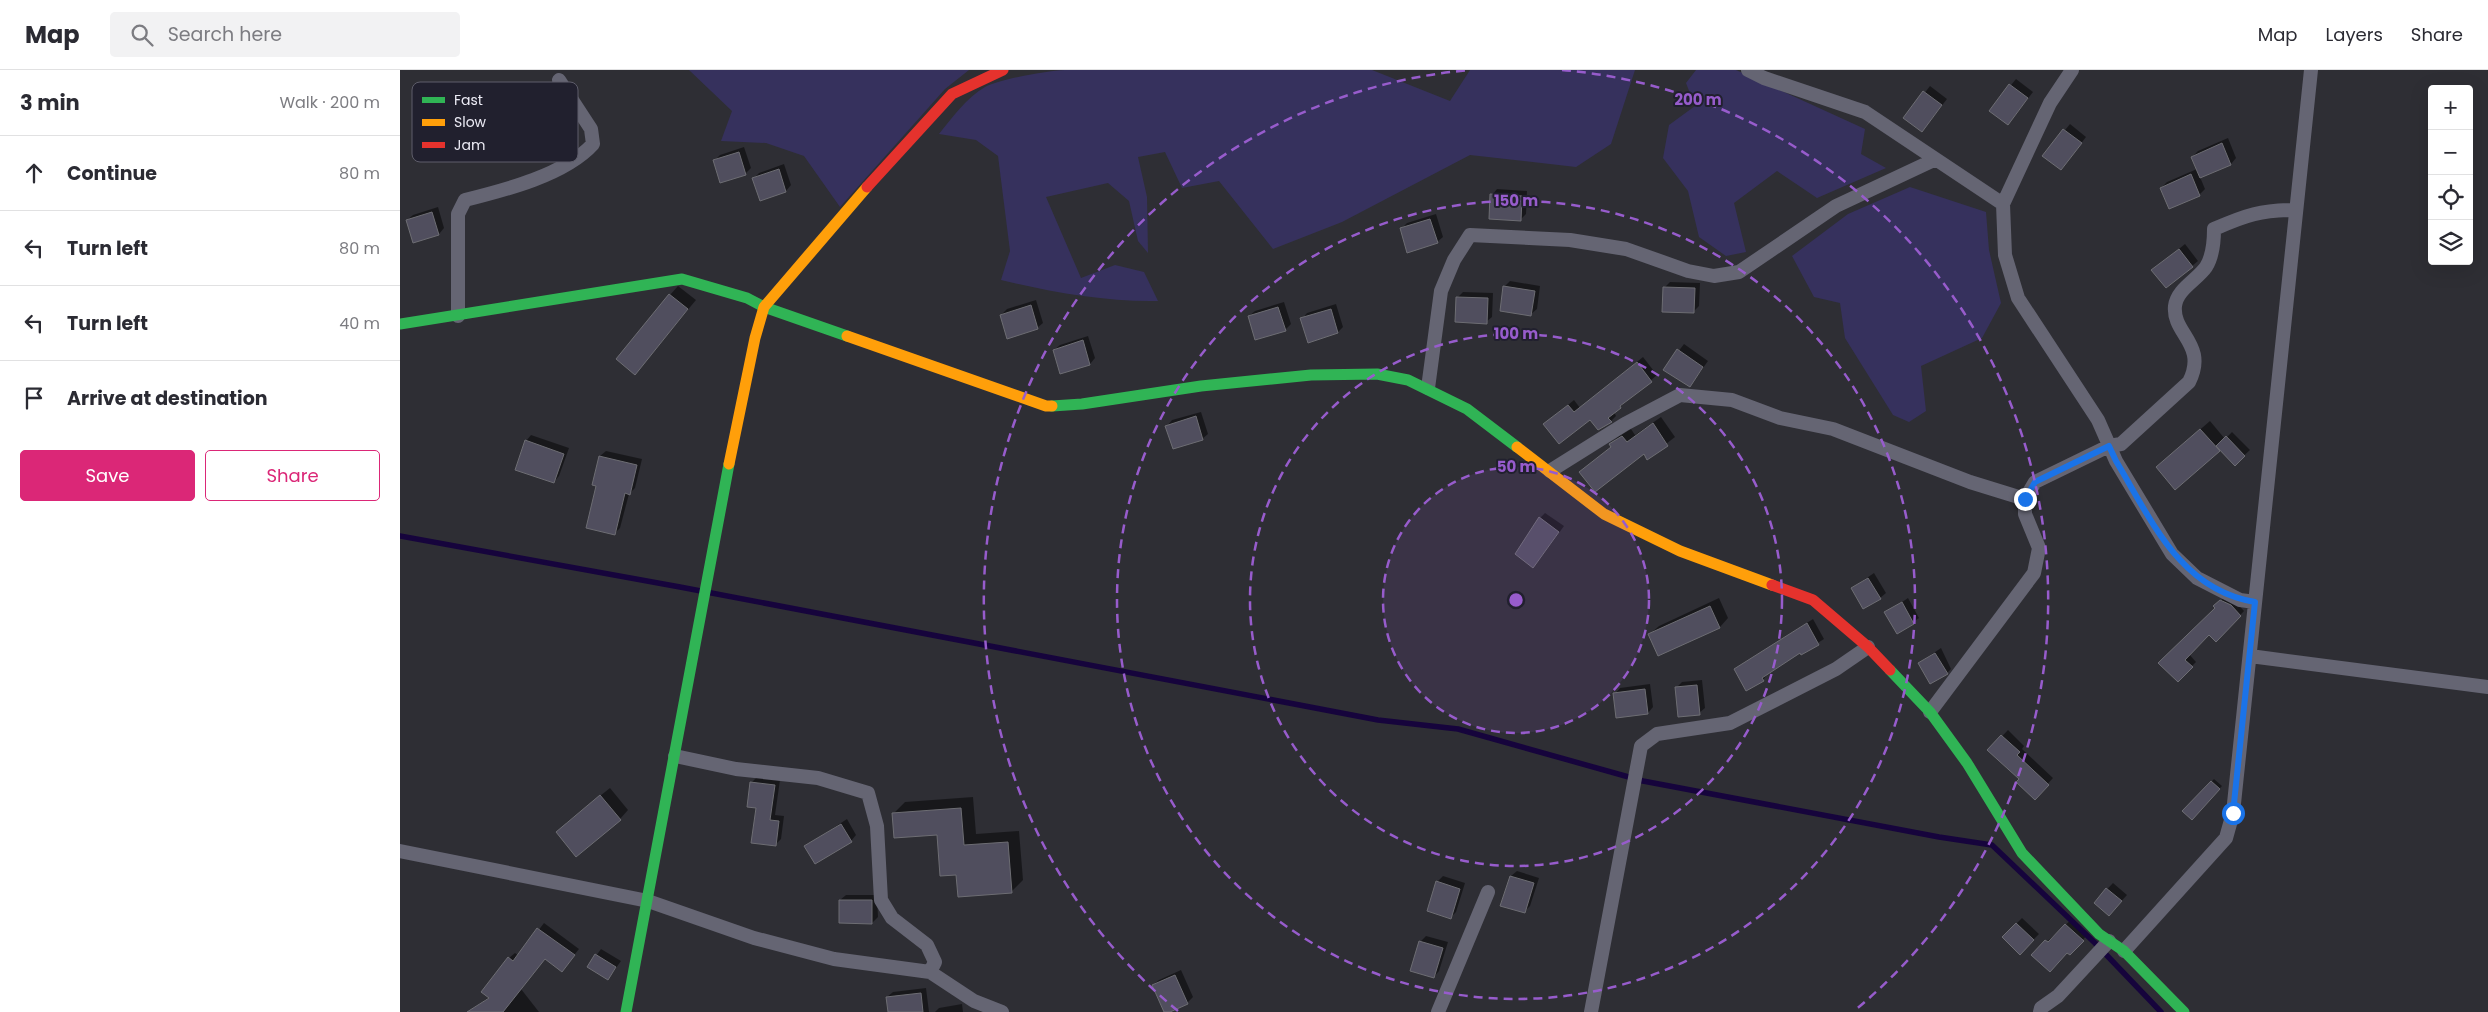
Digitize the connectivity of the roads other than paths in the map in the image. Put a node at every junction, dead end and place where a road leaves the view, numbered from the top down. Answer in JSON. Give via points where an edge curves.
{"nodes":[{"id":1,"x":1003,"y":70,"type":"edge"},
{"id":2,"x":1748,"y":70,"type":"edge"},
{"id":3,"x":2072,"y":70,"type":"edge"},
{"id":4,"x":2311,"y":70,"type":"edge"},
{"id":5,"x":578,"y":109,"type":"edge"},
{"id":6,"x":578,"y":158,"type":"edge"},
{"id":7,"x":1934,"y":160,"type":"junction"},
{"id":8,"x":569,"y":162,"type":"edge"},
{"id":9,"x":2003,"y":204,"type":"junction"},
{"id":10,"x":2296,"y":210,"type":"junction"},
{"id":11,"x":764,"y":307,"type":"junction"},
{"id":12,"x":458,"y":316,"type":"junction"},
{"id":13,"x":400,"y":324,"type":"edge"},
{"id":14,"x":1428,"y":388,"type":"junction"},
{"id":15,"x":2109,"y":446,"type":"junction"},
{"id":16,"x":1550,"y":471,"type":"junction"},
{"id":17,"x":2025,"y":499,"type":"junction"},
{"id":18,"x":2255,"y":602,"type":"junction"},
{"id":19,"x":1868,"y":647,"type":"junction"},
{"id":20,"x":2250,"y":656,"type":"junction"},
{"id":21,"x":2488,"y":687,"type":"edge"},
{"id":22,"x":1930,"y":712,"type":"junction"},
{"id":23,"x":675,"y":756,"type":"junction"},
{"id":24,"x":400,"y":851,"type":"edge"},
{"id":25,"x":1488,"y":892,"type":"dead end"},
{"id":26,"x":648,"y":900,"type":"junction"},
{"id":27,"x":2109,"y":941,"type":"junction"},
{"id":28,"x":2124,"y":951,"type":"junction"},
{"id":29,"x":930,"y":972,"type":"junction"},
{"id":30,"x":626,"y":1012,"type":"edge"},
{"id":31,"x":1002,"y":1012,"type":"edge"},
{"id":32,"x":1438,"y":1012,"type":"edge"},
{"id":33,"x":1591,"y":1012,"type":"edge"},
{"id":34,"x":2040,"y":1012,"type":"edge"},
{"id":35,"x":2184,"y":1012,"type":"edge"}],
"edges":[{"from":1,"to":11,"type":"street","via":[[952,94],[892,158]]},
{"from":2,"to":7,"type":"street","via":[[1865,112]]},
{"from":3,"to":9,"type":"street","via":[[2050,103]]},
{"from":4,"to":10,"type":"street"},
{"from":5,"to":6,"type":"street","via":[[590,128],[593,144]]},
{"from":7,"to":9,"type":"street"},
{"from":7,"to":14,"type":"street","via":[[1836,206],[1739,272],[1714,276],[1688,271],[1626,249],[1580,241],[1470,235],[1454,260],[1441,292]]},
{"from":8,"to":12,"type":"street","via":[[519,186],[465,200],[458,214]]},
{"from":9,"to":15,"type":"street","via":[[2005,256],[2018,298],[2098,420]]},
{"from":10,"to":15,"type":"street","via":[[2255,213],[2214,230],[2211,256],[2206,267],[2180,294],[2176,306],[2177,320],[2189,338],[2196,369],[2189,382],[2121,444]]},
{"from":10,"to":18,"type":"street"},
{"from":11,"to":12,"type":"street","via":[[747,298],[682,279]]},
{"from":11,"to":14,"type":"street","via":[[1046,406],[1311,375],[1377,374]]},
{"from":11,"to":23,"type":"street","via":[[729,464]]},
{"from":12,"to":13,"type":"street"},
{"from":14,"to":16,"type":"street","via":[[1467,409]]},
{"from":15,"to":17,"type":"street","via":[[2035,482]]},
{"from":15,"to":18,"type":"street","via":[[2172,554],[2197,578],[2240,600]]},
{"from":16,"to":17,"type":"street","via":[[1624,424],[1680,395],[1732,400],[1780,418],[1833,429],[1970,482]]},
{"from":16,"to":19,"type":"street","via":[[1604,514],[1680,551],[1814,600]]},
{"from":17,"to":22,"type":"street","via":[[2025,514],[2039,548],[2034,573]]},
{"from":18,"to":20,"type":"street"},
{"from":19,"to":22,"type":"street"},
{"from":19,"to":33,"type":"street","via":[[1836,669],[1730,723],[1657,734],[1641,746]]},
{"from":20,"to":21,"type":"street"},
{"from":20,"to":28,"type":"street","via":[[2233,813],[2226,838]]},
{"from":22,"to":27,"type":"street","via":[[1967,763],[2022,853]]},
{"from":23,"to":26,"type":"street"},
{"from":23,"to":29,"type":"street","via":[[736,768],[818,778],[868,793],[876,826],[881,900],[892,918],[927,945],[935,962]]},
{"from":24,"to":26,"type":"street"},
{"from":25,"to":32,"type":"street"},
{"from":26,"to":29,"type":"street","via":[[754,938],[834,959]]},
{"from":26,"to":30,"type":"street"},
{"from":27,"to":28,"type":"street"},
{"from":27,"to":34,"type":"street"},
{"from":28,"to":35,"type":"street"},
{"from":29,"to":31,"type":"street","via":[[974,1001]]}]}
